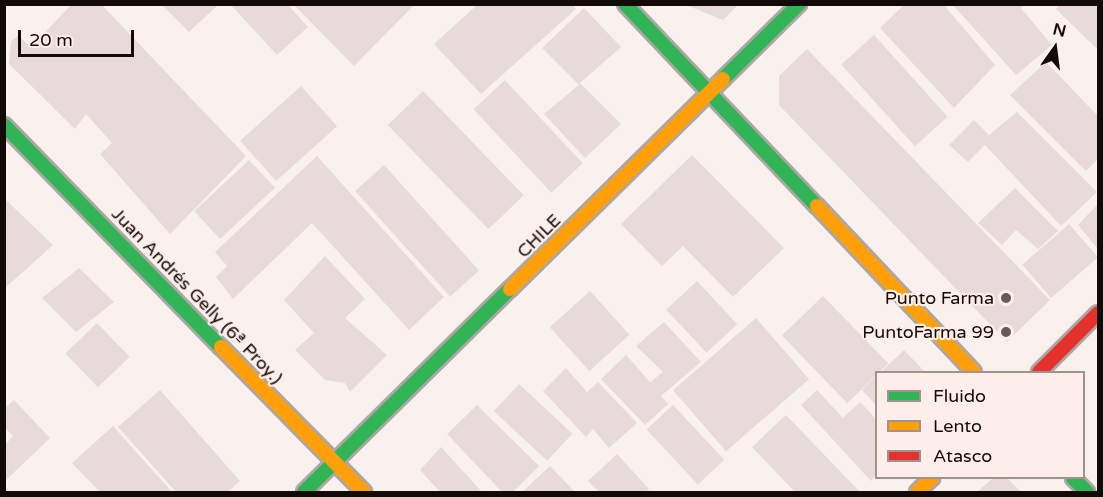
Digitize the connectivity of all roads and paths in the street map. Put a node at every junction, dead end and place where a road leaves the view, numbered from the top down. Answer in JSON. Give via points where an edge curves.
{"nodes":[{"id":1,"x":625,"y":4,"type":"edge"},
{"id":2,"x":799,"y":4,"type":"edge"},
{"id":3,"x":710,"y":93,"type":"junction"},
{"id":4,"x":4,"y":125,"type":"edge"},
{"id":5,"x":1098,"y":313,"type":"edge"},
{"id":6,"x":973,"y":371,"type":"edge"},
{"id":7,"x":1040,"y":371,"type":"edge"},
{"id":8,"x":335,"y":462,"type":"junction"},
{"id":9,"x":930,"y":479,"type":"edge"},
{"id":10,"x":1075,"y":479,"type":"edge"},
{"id":11,"x":304,"y":492,"type":"edge"},
{"id":12,"x":364,"y":492,"type":"edge"},
{"id":13,"x":917,"y":492,"type":"edge"},
{"id":14,"x":1087,"y":492,"type":"edge"}],
"edges":[{"from":1,"to":3,"type":"street"},
{"from":2,"to":3,"type":"street","name":"CHILE"},
{"from":3,"to":6,"type":"street"},
{"from":3,"to":8,"type":"street","name":"CHILE"},
{"from":4,"to":8,"type":"street","name":"Juan Andrés Gelly (6ª Proy.)"},
{"from":5,"to":7,"type":"street"},
{"from":8,"to":11,"type":"street","name":"CHILE"},
{"from":8,"to":12,"type":"street","name":"Juan Andrés Gelly (6ª Proy.)"},
{"from":9,"to":13,"type":"street"},
{"from":10,"to":14,"type":"street"}]}
